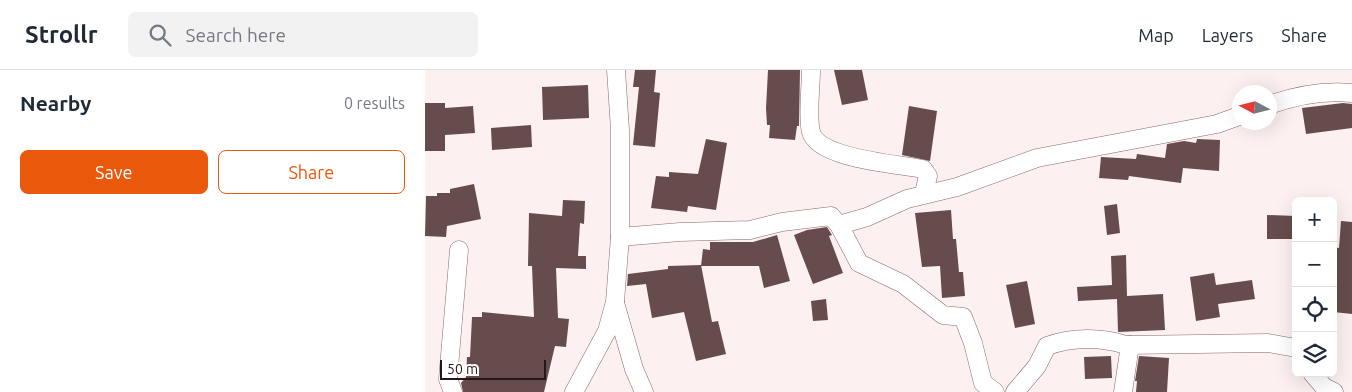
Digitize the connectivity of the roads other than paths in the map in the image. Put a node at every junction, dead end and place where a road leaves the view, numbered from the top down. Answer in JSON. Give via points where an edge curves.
{"nodes":[{"id":1,"x":617,"y":70,"type":"edge"},
{"id":2,"x":811,"y":70,"type":"edge"},
{"id":3,"x":1352,"y":93,"type":"edge"},
{"id":4,"x":1277,"y":102,"type":"edge"},
{"id":5,"x":1232,"y":119,"type":"edge"},
{"id":6,"x":924,"y":193,"type":"junction"},
{"id":7,"x":839,"y":225,"type":"junction"},
{"id":8,"x":620,"y":237,"type":"junction"},
{"id":9,"x":459,"y":250,"type":"dead end"},
{"id":10,"x":615,"y":302,"type":"junction"},
{"id":11,"x":1130,"y":345,"type":"junction"},
{"id":12,"x":1292,"y":347,"type":"edge"},
{"id":13,"x":1316,"y":377,"type":"edge"},
{"id":14,"x":453,"y":392,"type":"edge"},
{"id":15,"x":574,"y":392,"type":"edge"},
{"id":16,"x":644,"y":392,"type":"edge"},
{"id":17,"x":995,"y":392,"type":"edge"},
{"id":18,"x":1015,"y":392,"type":"edge"},
{"id":19,"x":1123,"y":392,"type":"edge"},
{"id":20,"x":1334,"y":392,"type":"edge"}],
"edges":[{"from":1,"to":8,"type":"street"},
{"from":2,"to":6,"type":"street","via":[[811,130],[815,140],[828,149],[865,159],[923,169],[928,176]]},
{"from":3,"to":4,"type":"street","via":[[1331,91]]},
{"from":5,"to":6,"type":"street","via":[[1037,158],[957,187]]},
{"from":6,"to":7,"type":"street","via":[[888,206],[867,218]]},
{"from":7,"to":8,"type":"street","via":[[831,216],[750,230]]},
{"from":7,"to":17,"type":"street","via":[[859,263],[903,284],[943,315],[963,317],[983,383]]},
{"from":8,"to":10,"type":"street"},
{"from":9,"to":14,"type":"street","via":[[449,379]]},
{"from":10,"to":15,"type":"street","via":[[607,331]]},
{"from":10,"to":16,"type":"street"},
{"from":11,"to":12,"type":"street","via":[[1268,343]]},
{"from":11,"to":18,"type":"street","via":[[1111,340],[1067,340],[1047,346],[1037,366]]},
{"from":11,"to":19,"type":"street"},
{"from":13,"to":20,"type":"street"}]}
